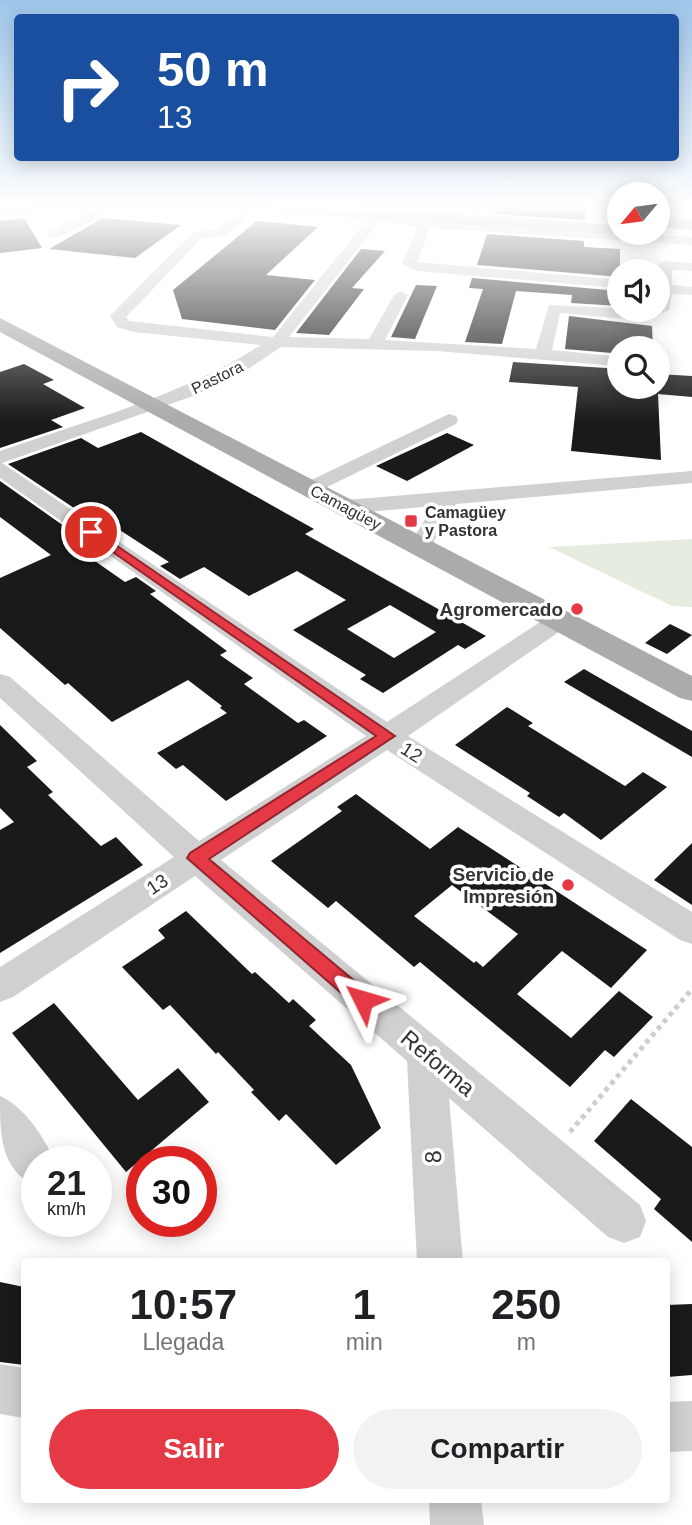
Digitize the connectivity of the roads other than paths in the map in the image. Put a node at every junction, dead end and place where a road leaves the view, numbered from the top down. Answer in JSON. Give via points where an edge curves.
{"nodes":[{"id":1,"x":155,"y":278,"type":"edge"},
{"id":2,"x":327,"y":278,"type":"edge"},
{"id":3,"x":464,"y":278,"type":"edge"},
{"id":4,"x":538,"y":278,"type":"edge"},
{"id":5,"x":607,"y":283,"type":"edge"},
{"id":6,"x":670,"y":289,"type":"edge"},
{"id":7,"x":460,"y":290,"type":"dead end"},
{"id":8,"x":692,"y":291,"type":"edge"},
{"id":9,"x":401,"y":295,"type":"dead end"},
{"id":10,"x":540,"y":295,"type":"dead end"},
{"id":11,"x":607,"y":300,"type":"edge"},
{"id":12,"x":607,"y":311,"type":"edge"},
{"id":13,"x":0,"y":324,"type":"edge"},
{"id":14,"x":375,"y":344,"type":"junction"},
{"id":15,"x":270,"y":347,"type":"junction"},
{"id":16,"x":543,"y":353,"type":"junction"},
{"id":17,"x":606,"y":360,"type":"dead end"},
{"id":18,"x":151,"y":404,"type":"junction"},
{"id":19,"x":449,"y":419,"type":"dead end"},
{"id":20,"x":0,"y":458,"type":"edge"},
{"id":21,"x":0,"y":469,"type":"edge"},
{"id":22,"x":692,"y":477,"type":"edge"},
{"id":23,"x":310,"y":488,"type":"junction"},
{"id":24,"x":449,"y":498,"type":"junction"},
{"id":25,"x":346,"y":507,"type":"junction"},
{"id":26,"x":420,"y":546,"type":"junction"},
{"id":27,"x":560,"y":620,"type":"junction"},
{"id":28,"x":0,"y":683,"type":"edge"},
{"id":29,"x":692,"y":690,"type":"edge"},
{"id":30,"x":387,"y":736,"type":"junction"},
{"id":31,"x":196,"y":858,"type":"junction"},
{"id":32,"x":692,"y":930,"type":"edge"},
{"id":33,"x":0,"y":986,"type":"edge"},
{"id":34,"x":426,"y":1053,"type":"junction"},
{"id":35,"x":0,"y":1116,"type":"edge"},
{"id":36,"x":22,"y":1146,"type":"edge"},
{"id":37,"x":624,"y":1221,"type":"dead end"},
{"id":38,"x":440,"y":1258,"type":"edge"},
{"id":39,"x":0,"y":1390,"type":"edge"},
{"id":40,"x":21,"y":1393,"type":"edge"},
{"id":41,"x":692,"y":1426,"type":"edge"},
{"id":42,"x":670,"y":1427,"type":"edge"},
{"id":43,"x":455,"y":1503,"type":"edge"},
{"id":44,"x":457,"y":1525,"type":"edge"}],
"edges":[{"from":1,"to":15,"type":"street","via":[[118,316],[123,324]]},
{"from":2,"to":15,"type":"street"},
{"from":3,"to":7,"type":"street"},
{"from":4,"to":5,"type":"street"},
{"from":6,"to":8,"type":"lane"},
{"from":9,"to":14,"type":"street"},
{"from":10,"to":11,"type":"street"},
{"from":12,"to":16,"type":"street","via":[[554,308]]},
{"from":13,"to":18,"type":"main road","name":"Camagüey"},
{"from":14,"to":15,"type":"street"},
{"from":14,"to":16,"type":"street"},
{"from":15,"to":18,"type":"street","name":"Pastora","via":[[237,344],[226,348],[227,361],[187,392]]},
{"from":16,"to":17,"type":"street"},
{"from":18,"to":20,"type":"street","name":"Pastora"},
{"from":18,"to":23,"type":"main road","name":"Camagüey"},
{"from":19,"to":23,"type":"street"},
{"from":21,"to":30,"type":"street","name":"12"},
{"from":22,"to":24,"type":"street"},
{"from":23,"to":25,"type":"main road","name":"Camagüey"},
{"from":24,"to":25,"type":"street"},
{"from":24,"to":26,"type":"street"},
{"from":25,"to":26,"type":"main road","name":"Camagüey"},
{"from":26,"to":27,"type":"main road","name":"Camagüey"},
{"from":27,"to":29,"type":"main road","name":"Camagüey"},
{"from":27,"to":30,"type":"street","name":"13"},
{"from":28,"to":31,"type":"street","name":"Reforma"},
{"from":30,"to":31,"type":"street","name":"13"},
{"from":30,"to":32,"type":"street","name":"12"},
{"from":31,"to":33,"type":"street","name":"13"},
{"from":31,"to":34,"type":"street","name":"Reforma"},
{"from":34,"to":37,"type":"street","name":"Reforma"},
{"from":34,"to":38,"type":"street","name":"8"},
{"from":35,"to":36,"type":"street"},
{"from":39,"to":40,"type":"street"},
{"from":41,"to":42,"type":"street"},
{"from":43,"to":44,"type":"street"}]}
